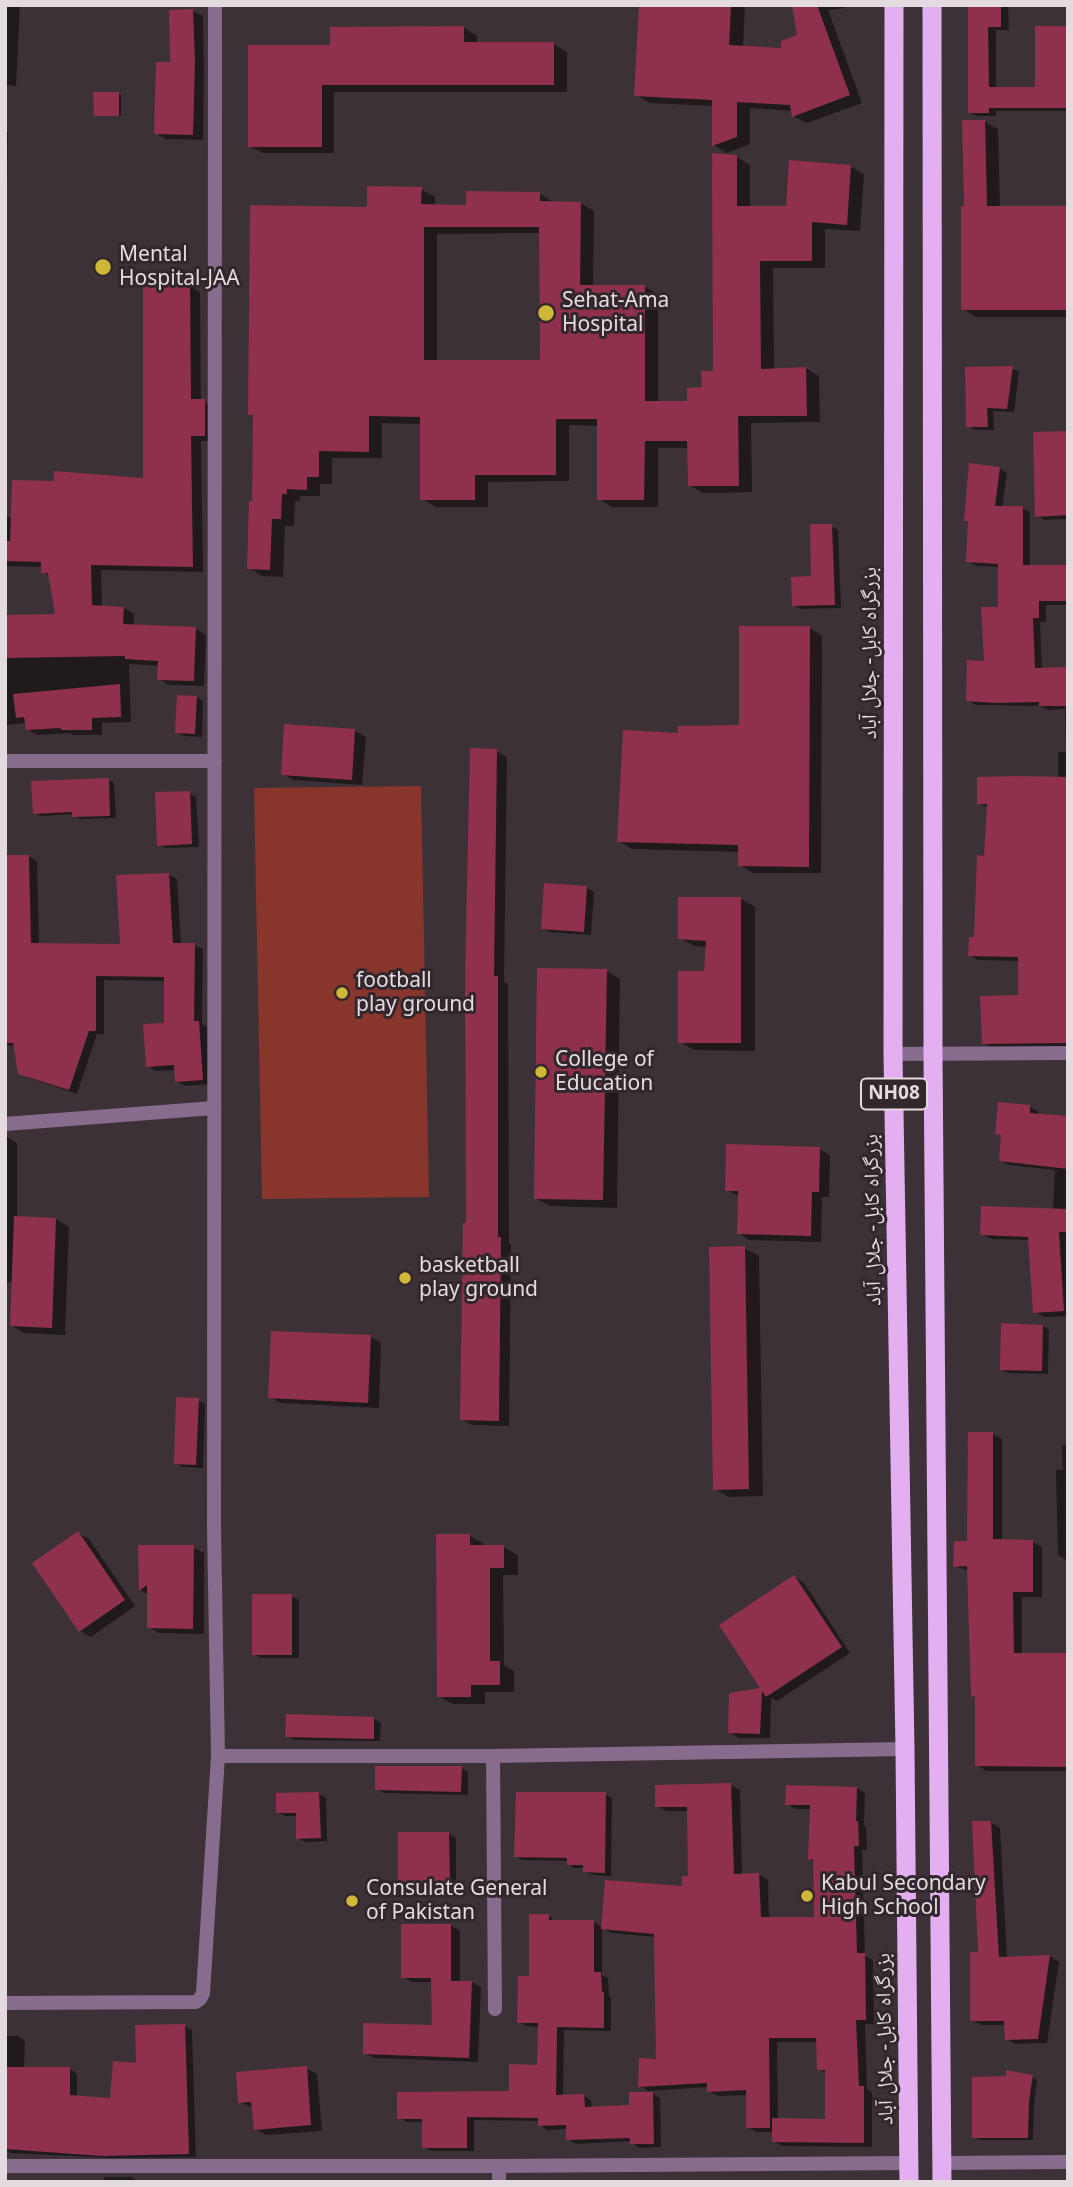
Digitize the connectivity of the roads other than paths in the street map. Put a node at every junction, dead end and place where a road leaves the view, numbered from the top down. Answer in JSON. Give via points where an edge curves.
{"nodes":[{"id":1,"x":215,"y":5,"type":"edge"},
{"id":2,"x":894,"y":5,"type":"edge"},
{"id":3,"x":932,"y":5,"type":"edge"},
{"id":4,"x":5,"y":761,"type":"edge"},
{"id":5,"x":215,"y":761,"type":"junction"},
{"id":6,"x":1068,"y":1053,"type":"edge"},
{"id":7,"x":893,"y":1054,"type":"junction"},
{"id":8,"x":933,"y":1054,"type":"junction"},
{"id":9,"x":214,"y":1108,"type":"junction"},
{"id":10,"x":5,"y":1124,"type":"edge"},
{"id":11,"x":905,"y":1749,"type":"junction"},
{"id":12,"x":218,"y":1756,"type":"junction"},
{"id":13,"x":493,"y":1756,"type":"junction"},
{"id":14,"x":5,"y":2003,"type":"edge"},
{"id":15,"x":495,"y":2009,"type":"dead end"},
{"id":16,"x":1068,"y":2162,"type":"edge"},
{"id":17,"x":5,"y":2166,"type":"edge"},
{"id":18,"x":499,"y":2166,"type":"junction"},
{"id":19,"x":909,"y":2172,"type":"edge"},
{"id":20,"x":942,"y":2172,"type":"edge"},
{"id":21,"x":499,"y":2182,"type":"edge"}],
"edges":[{"from":1,"to":5,"type":"street"},
{"from":2,"to":7,"type":"highway","name":"بزرگراه کابل- جلال آباد","number":"NH08"},
{"from":3,"to":8,"type":"highway","number":"NH08"},
{"from":4,"to":5,"type":"street"},
{"from":5,"to":9,"type":"street"},
{"from":6,"to":8,"type":"street"},
{"from":7,"to":8,"type":"street"},
{"from":7,"to":11,"type":"highway","name":"بزرگراه کابل- جلال آباد","number":"NH08"},
{"from":8,"to":20,"type":"highway","number":"NH08"},
{"from":9,"to":10,"type":"street"},
{"from":9,"to":12,"type":"street"},
{"from":11,"to":13,"type":"street"},
{"from":11,"to":19,"type":"highway","name":"بزرگراه کابل- جلال آباد","number":"NH08"},
{"from":12,"to":13,"type":"street"},
{"from":12,"to":14,"type":"street","via":[[200,2000]]},
{"from":13,"to":15,"type":"street"},
{"from":16,"to":20,"type":"street"},
{"from":17,"to":18,"type":"street"},
{"from":18,"to":19,"type":"street"},
{"from":18,"to":21,"type":"street"},
{"from":19,"to":20,"type":"highway"}]}
